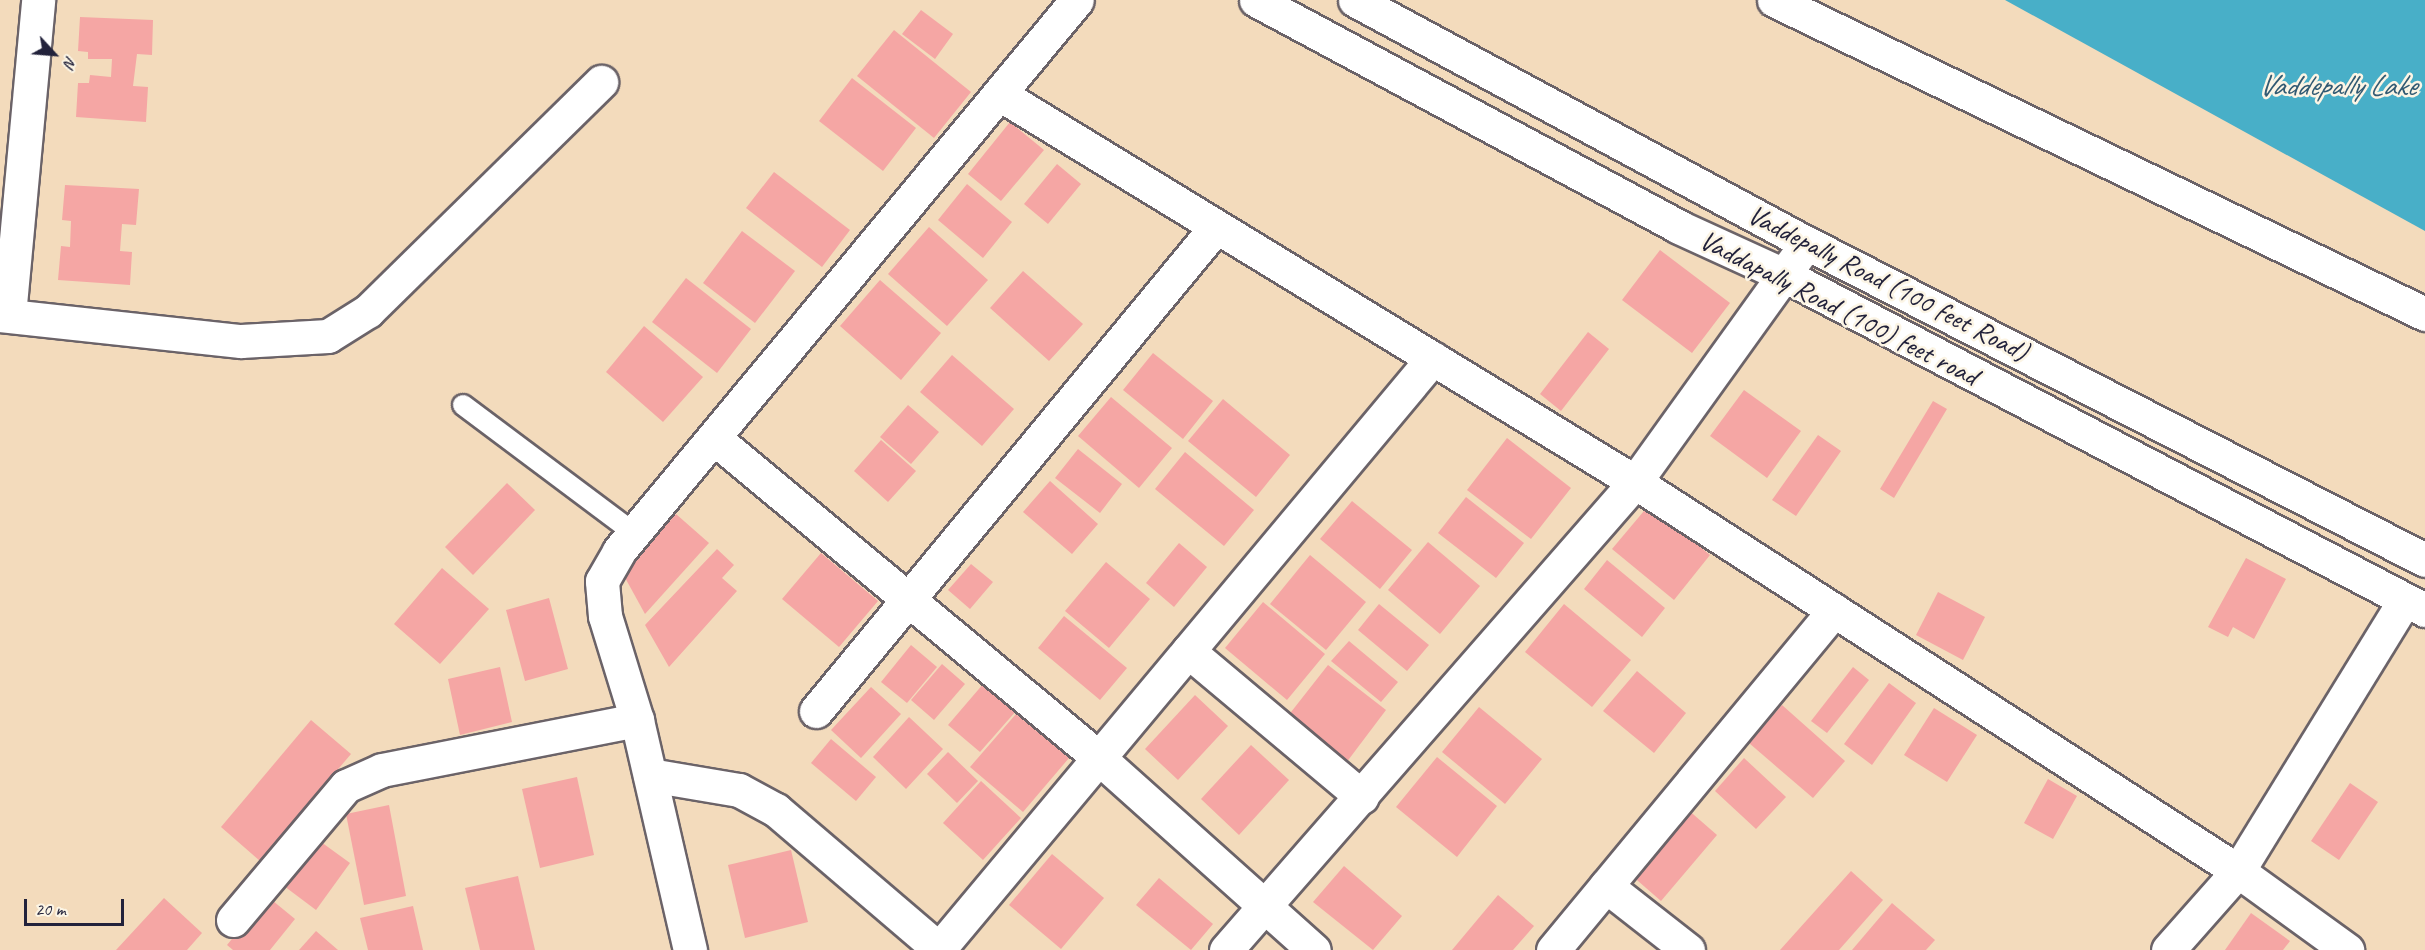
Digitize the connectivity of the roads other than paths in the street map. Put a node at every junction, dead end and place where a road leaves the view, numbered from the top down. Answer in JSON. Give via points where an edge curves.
{"nodes":[{"id":1,"x":38,"y":0,"type":"edge"},
{"id":2,"x":1077,"y":0,"type":"edge"},
{"id":3,"x":1256,"y":0,"type":"edge"},
{"id":4,"x":1355,"y":0,"type":"edge"},
{"id":5,"x":1774,"y":0,"type":"edge"},
{"id":6,"x":601,"y":82,"type":"dead end"},
{"id":7,"x":1001,"y":95,"type":"junction"},
{"id":8,"x":1216,"y":227,"type":"junction"},
{"id":9,"x":1807,"y":243,"type":"junction"},
{"id":10,"x":1786,"y":276,"type":"junction"},
{"id":11,"x":2425,"y":314,"type":"edge"},
{"id":12,"x":4,"y":315,"type":"edge"},
{"id":13,"x":1432,"y":358,"type":"junction"},
{"id":14,"x":463,"y":405,"type":"dead end"},
{"id":15,"x":714,"y":438,"type":"junction"},
{"id":16,"x":1635,"y":482,"type":"junction"},
{"id":17,"x":634,"y":533,"type":"junction"},
{"id":18,"x":2425,"y":560,"type":"edge"},
{"id":19,"x":908,"y":599,"type":"junction"},
{"id":20,"x":2415,"y":605,"type":"edge"},
{"id":21,"x":1834,"y":610,"type":"junction"},
{"id":22,"x":1188,"y":651,"type":"junction"},
{"id":23,"x":816,"y":711,"type":"dead end"},
{"id":24,"x":637,"y":720,"type":"junction"},
{"id":25,"x":1099,"y":758,"type":"junction"},
{"id":26,"x":650,"y":775,"type":"junction"},
{"id":27,"x":1362,"y":797,"type":"junction"},
{"id":28,"x":2238,"y":871,"type":"junction"},
{"id":29,"x":1606,"y":886,"type":"junction"},
{"id":30,"x":1263,"y":906,"type":"junction"},
{"id":31,"x":232,"y":920,"type":"dead end"},
{"id":32,"x":690,"y":950,"type":"edge"},
{"id":33,"x":940,"y":950,"type":"edge"},
{"id":34,"x":1226,"y":950,"type":"edge"},
{"id":35,"x":1314,"y":950,"type":"edge"},
{"id":36,"x":1553,"y":950,"type":"edge"},
{"id":37,"x":1688,"y":950,"type":"edge"},
{"id":38,"x":2168,"y":950,"type":"edge"},
{"id":39,"x":2347,"y":950,"type":"edge"}],
"edges":[{"from":1,"to":12,"type":"street"},
{"from":2,"to":7,"type":"street"},
{"from":3,"to":10,"type":"street","name":"Vaddapally Road (100) feet road","via":[[1679,227]]},
{"from":4,"to":9,"type":"street","name":"Vaddepally Road (100 feet Road)"},
{"from":5,"to":11,"type":"street"},
{"from":6,"to":12,"type":"street","via":[[368,311],[328,336],[241,341]]},
{"from":7,"to":8,"type":"street"},
{"from":7,"to":15,"type":"street"},
{"from":8,"to":13,"type":"street"},
{"from":8,"to":19,"type":"street"},
{"from":9,"to":10,"type":"street"},
{"from":9,"to":18,"type":"street","name":"Vaddepally Road (100 feet Road)"},
{"from":10,"to":16,"type":"street"},
{"from":10,"to":20,"type":"street","name":"Vaddapally Road (100) feet road"},
{"from":13,"to":16,"type":"street"},
{"from":13,"to":22,"type":"street"},
{"from":14,"to":17,"type":"lane"},
{"from":15,"to":17,"type":"street"},
{"from":15,"to":19,"type":"street"},
{"from":16,"to":21,"type":"street"},
{"from":16,"to":27,"type":"street"},
{"from":17,"to":24,"type":"street","via":[[602,581],[604,616]]},
{"from":19,"to":23,"type":"street"},
{"from":19,"to":25,"type":"street"},
{"from":20,"to":28,"type":"street"},
{"from":21,"to":28,"type":"street"},
{"from":21,"to":29,"type":"street"},
{"from":22,"to":25,"type":"street"},
{"from":22,"to":27,"type":"street"},
{"from":24,"to":26,"type":"street"},
{"from":24,"to":31,"type":"street","via":[[382,770],[346,786]]},
{"from":25,"to":30,"type":"street"},
{"from":25,"to":33,"type":"street"},
{"from":26,"to":32,"type":"street"},
{"from":26,"to":33,"type":"street","via":[[739,790],[776,810]]},
{"from":27,"to":30,"type":"street"},
{"from":28,"to":38,"type":"street"},
{"from":28,"to":39,"type":"street"},
{"from":29,"to":36,"type":"street"},
{"from":29,"to":37,"type":"street"},
{"from":30,"to":34,"type":"street"},
{"from":30,"to":35,"type":"street"}]}
